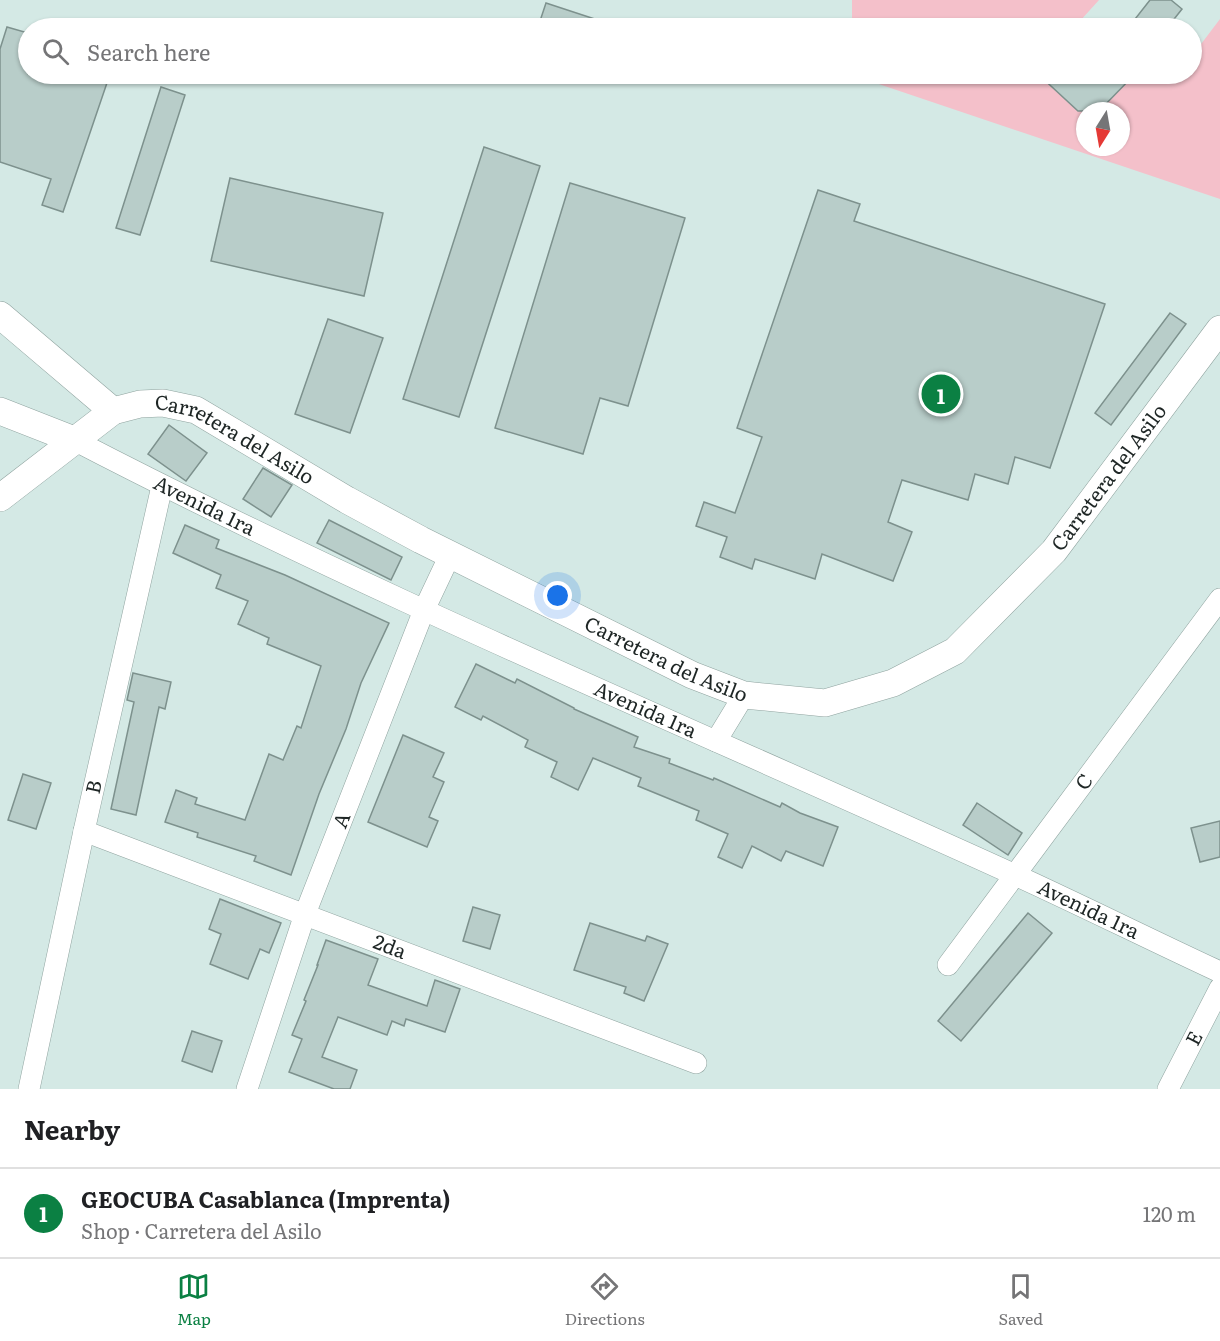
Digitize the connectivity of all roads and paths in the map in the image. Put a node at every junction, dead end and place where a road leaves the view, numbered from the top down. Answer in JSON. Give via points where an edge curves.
{"nodes":[{"id":1,"x":0,"y":315,"type":"edge"},
{"id":2,"x":1220,"y":329,"type":"edge"},
{"id":3,"x":0,"y":411,"type":"edge"},
{"id":4,"x":113,"y":411,"type":"junction"},
{"id":5,"x":74,"y":440,"type":"junction"},
{"id":6,"x":117,"y":462,"type":"junction"},
{"id":7,"x":162,"y":486,"type":"junction"},
{"id":8,"x":0,"y":498,"type":"edge"},
{"id":9,"x":450,"y":555,"type":"junction"},
{"id":10,"x":1220,"y":599,"type":"edge"},
{"id":11,"x":424,"y":610,"type":"junction"},
{"id":12,"x":744,"y":695,"type":"junction"},
{"id":13,"x":716,"y":741,"type":"junction"},
{"id":14,"x":84,"y":831,"type":"junction"},
{"id":15,"x":1015,"y":875,"type":"junction"},
{"id":16,"x":305,"y":914,"type":"junction"},
{"id":17,"x":948,"y":965,"type":"dead end"},
{"id":18,"x":1220,"y":972,"type":"edge"},
{"id":19,"x":1220,"y":988,"type":"edge"},
{"id":20,"x":696,"y":1063,"type":"dead end"},
{"id":21,"x":28,"y":1089,"type":"edge"},
{"id":22,"x":247,"y":1089,"type":"edge"},
{"id":23,"x":1168,"y":1089,"type":"edge"}],
"edges":[{"from":1,"to":4,"type":"street"},
{"from":2,"to":12,"type":"street","name":"Carretera del Asilo","via":[[1054,551],[955,651],[893,683],[825,703]]},
{"from":3,"to":5,"type":"street"},
{"from":4,"to":5,"type":"street","name":"Carretera del Asilo"},
{"from":4,"to":6,"type":"street","via":[[106,443]]},
{"from":4,"to":9,"type":"street","name":"Carretera del Asilo","via":[[163,403],[196,410],[347,500]]},
{"from":5,"to":6,"type":"street","name":"Avenida 1ra"},
{"from":5,"to":8,"type":"street","name":"Carretera del Asilo"},
{"from":6,"to":7,"type":"street","name":"Avenida 1ra"},
{"from":7,"to":11,"type":"street","name":"Avenida 1ra"},
{"from":7,"to":14,"type":"street","name":"B"},
{"from":9,"to":11,"type":"street","name":"A"},
{"from":9,"to":12,"type":"street","name":"Carretera del Asilo","via":[[692,675]]},
{"from":10,"to":15,"type":"street","name":"C"},
{"from":11,"to":13,"type":"street","name":"Avenida 1ra"},
{"from":11,"to":16,"type":"street","name":"A"},
{"from":12,"to":13,"type":"street"},
{"from":13,"to":15,"type":"street","name":"Avenida 1ra"},
{"from":14,"to":16,"type":"street","name":"2da"},
{"from":14,"to":21,"type":"street","name":"B"},
{"from":15,"to":17,"type":"street","name":"C"},
{"from":15,"to":18,"type":"street","name":"Avenida 1ra"},
{"from":16,"to":20,"type":"street","name":"2da"},
{"from":16,"to":22,"type":"street","name":"A"},
{"from":19,"to":23,"type":"street","name":"E"}]}
